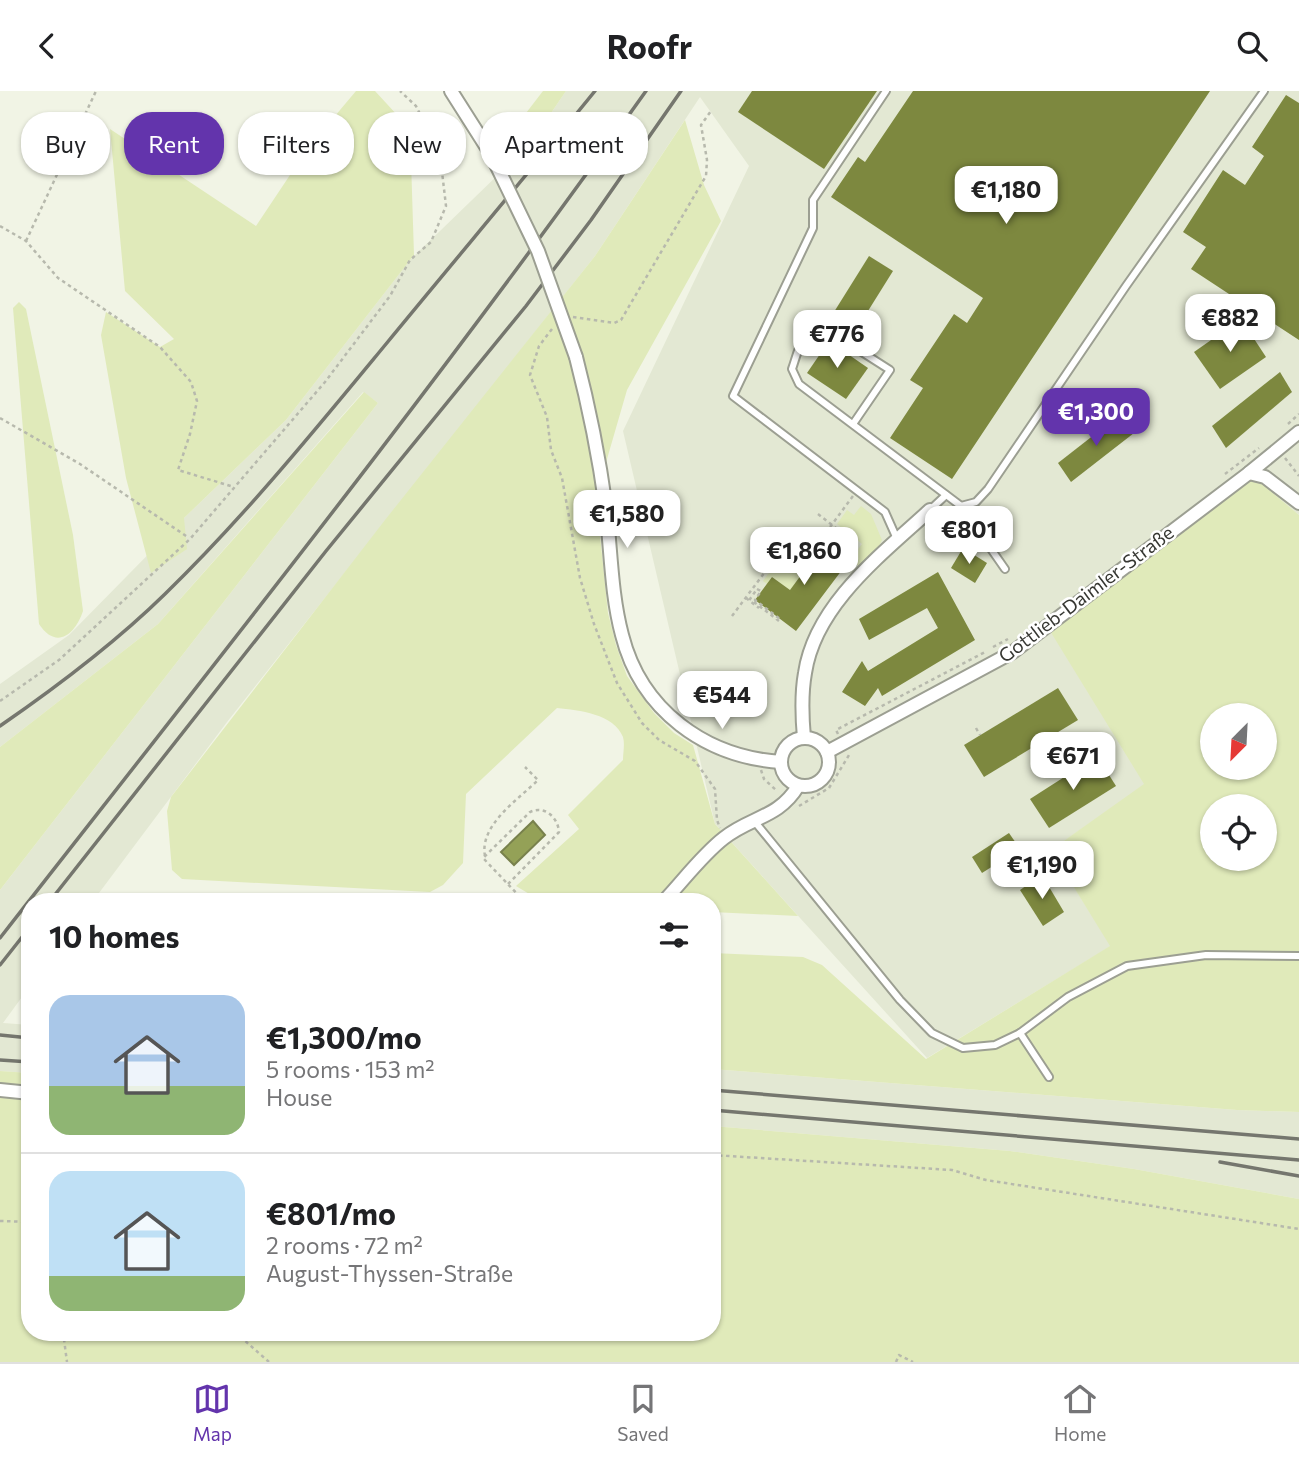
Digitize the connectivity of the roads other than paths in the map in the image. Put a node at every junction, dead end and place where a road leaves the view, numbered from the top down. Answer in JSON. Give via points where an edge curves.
{"nodes":[{"id":1,"x":452,"y":91,"type":"edge"},
{"id":2,"x":886,"y":91,"type":"edge"},
{"id":3,"x":1264,"y":91,"type":"edge"},
{"id":4,"x":853,"y":424,"type":"junction"},
{"id":5,"x":1299,"y":432,"type":"edge"},
{"id":6,"x":1249,"y":474,"type":"junction"},
{"id":7,"x":946,"y":495,"type":"junction"},
{"id":8,"x":1299,"y":503,"type":"edge"},
{"id":9,"x":961,"y":506,"type":"junction"},
{"id":10,"x":930,"y":510,"type":"joint"},
{"id":11,"x":897,"y":539,"type":"junction"},
{"id":12,"x":1005,"y":569,"type":"dead end"},
{"id":13,"x":804,"y":738,"type":"junction"},
{"id":14,"x":827,"y":752,"type":"junction"},
{"id":15,"x":781,"y":762,"type":"junction"},
{"id":16,"x":798,"y":786,"type":"junction"},
{"id":17,"x":755,"y":822,"type":"junction"},
{"id":18,"x":672,"y":893,"type":"edge"},
{"id":19,"x":1299,"y":956,"type":"edge"},
{"id":20,"x":1020,"y":1033,"type":"junction"},
{"id":21,"x":1049,"y":1077,"type":"dead end"},
{"id":22,"x":0,"y":1090,"type":"edge"},
{"id":23,"x":21,"y":1092,"type":"edge"}],
"edges":[{"from":1,"to":15,"type":"street","bridge":true,"via":[[491,154],[538,251],[576,357],[601,475],[618,619],[634,670],[659,707],[687,731],[733,754]]},
{"from":2,"to":11,"type":"lane","via":[[813,200],[813,228],[733,396],[885,512]]},
{"from":3,"to":9,"type":"lane","via":[[988,489],[976,502]]},
{"from":4,"to":4,"type":"lane","via":[[799,384],[792,369],[810,330],[821,326],[890,370]]},
{"from":4,"to":7,"type":"lane"},
{"from":5,"to":6,"type":"street","name":"Gottlieb-Daimler-Straße"},
{"from":6,"to":8,"type":"street","via":[[1265,477]]},
{"from":6,"to":14,"type":"street","name":"Gottlieb-Daimler-Straße","via":[[1013,652]]},
{"from":7,"to":9,"type":"lane"},
{"from":7,"to":10,"type":"lane"},
{"from":9,"to":12,"type":"lane"},
{"from":10,"to":11,"type":"street"},
{"from":11,"to":13,"type":"street","via":[[844,594],[821,627],[803,688]]},
{"from":13,"to":14,"type":"street","via":[[818,741]]},
{"from":13,"to":15,"type":"street","via":[[790,743]]},
{"from":14,"to":16,"type":"street","via":[[829,767],[822,780]]},
{"from":15,"to":16,"type":"street","via":[[785,777]]},
{"from":16,"to":17,"type":"street","via":[[788,801]]},
{"from":17,"to":18,"type":"street","via":[[724,837]]},
{"from":17,"to":20,"type":"lane","via":[[855,947],[932,1033],[963,1048],[995,1045]]},
{"from":19,"to":20,"type":"lane","via":[[1206,955],[1127,966],[1068,997]]},
{"from":20,"to":21,"type":"lane"},
{"from":22,"to":23,"type":"street"}]}
